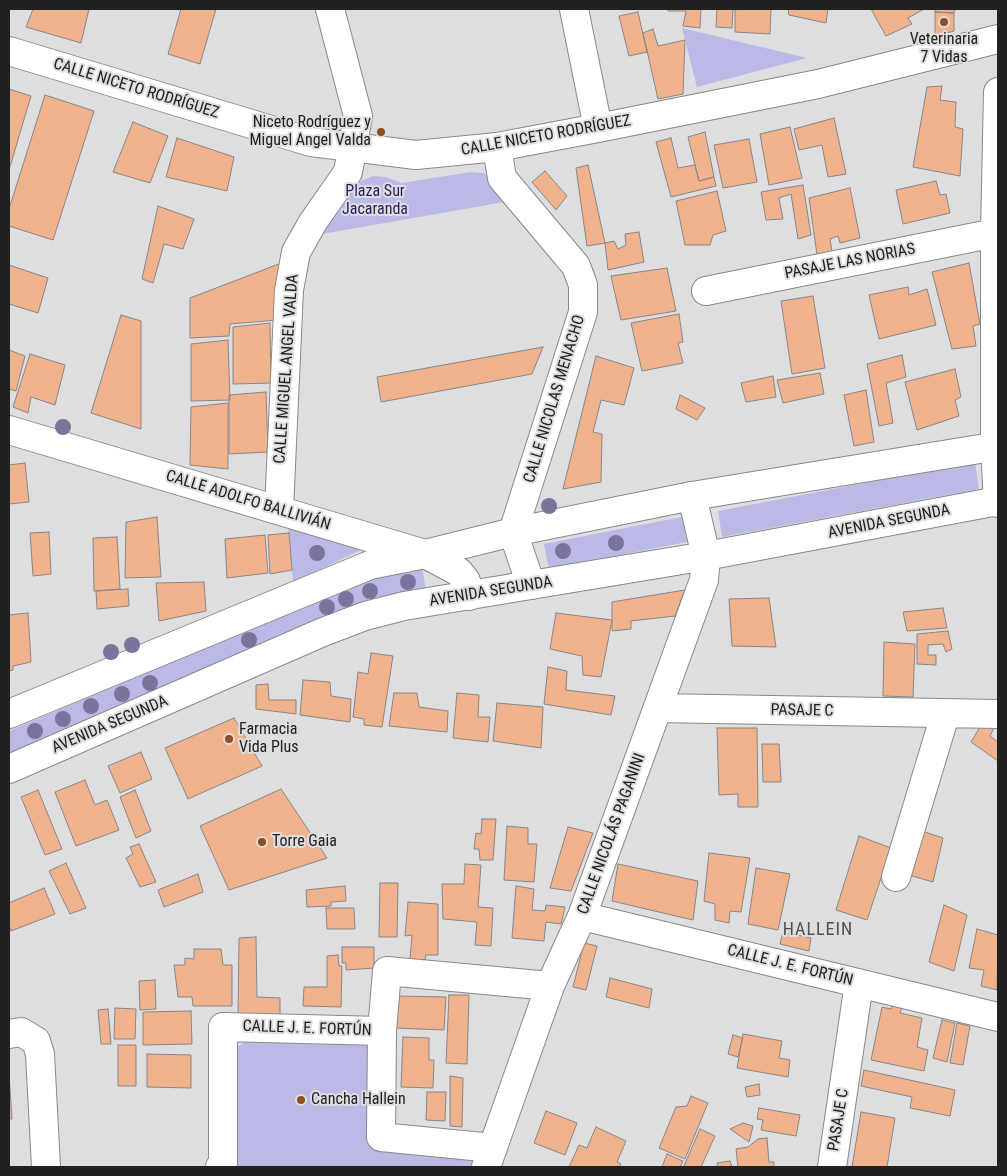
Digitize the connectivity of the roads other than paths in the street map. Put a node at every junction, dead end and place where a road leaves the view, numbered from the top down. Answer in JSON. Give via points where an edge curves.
{"nodes":[{"id":1,"x":330,"y":9,"type":"edge"},
{"id":2,"x":574,"y":9,"type":"edge"},
{"id":3,"x":998,"y":40,"type":"edge"},
{"id":4,"x":9,"y":50,"type":"edge"},
{"id":5,"x":998,"y":92,"type":"edge"},
{"id":6,"x":598,"y":128,"type":"junction"},
{"id":7,"x":497,"y":147,"type":"junction"},
{"id":8,"x":353,"y":148,"type":"junction"},
{"id":9,"x":995,"y":232,"type":"junction"},
{"id":10,"x":706,"y":291,"type":"dead end"},
{"id":11,"x":9,"y":430,"type":"edge"},
{"id":12,"x":997,"y":446,"type":"edge"},
{"id":13,"x":692,"y":496,"type":"junction"},
{"id":14,"x":998,"y":502,"type":"edge"},
{"id":15,"x":278,"y":509,"type":"junction"},
{"id":16,"x":513,"y":532,"type":"junction"},
{"id":17,"x":425,"y":554,"type":"junction"},
{"id":18,"x":706,"y":556,"type":"junction"},
{"id":19,"x":531,"y":585,"type":"junction"},
{"id":20,"x":469,"y":596,"type":"junction"},
{"id":21,"x":658,"y":708,"type":"junction"},
{"id":22,"x":9,"y":714,"type":"edge"},
{"id":23,"x":998,"y":714,"type":"edge"},
{"id":24,"x":945,"y":715,"type":"junction"},
{"id":25,"x":9,"y":769,"type":"edge"},
{"id":26,"x":896,"y":877,"type":"dead end"},
{"id":27,"x":582,"y":916,"type":"junction"},
{"id":28,"x":859,"y":983,"type":"junction"},
{"id":29,"x":550,"y":986,"type":"junction"},
{"id":30,"x":998,"y":1017,"type":"edge"},
{"id":31,"x":382,"y":1031,"type":"junction"},
{"id":32,"x":15,"y":1033,"type":"edge"},
{"id":33,"x":490,"y":1158,"type":"edge"},
{"id":34,"x":222,"y":1166,"type":"edge"},
{"id":35,"x":46,"y":1167,"type":"edge"},
{"id":36,"x":54,"y":1167,"type":"edge"},
{"id":37,"x":832,"y":1167,"type":"edge"}],
"edges":[{"from":1,"to":8,"type":"street","name":"CALLE MIGUEL ANGEL VALDA","via":[[358,116]]},
{"from":2,"to":6,"type":"street"},
{"from":3,"to":6,"type":"street","name":"CALLE NICETO RODRÍGUEZ","via":[[818,84]]},
{"from":4,"to":8,"type":"street","name":"CALLE NICETO RODRÍGUEZ","via":[[311,142]]},
{"from":5,"to":9,"type":"street"},
{"from":6,"to":7,"type":"street","name":"CALLE NICETO RODRÍGUEZ"},
{"from":7,"to":8,"type":"street","name":"CALLE NICETO RODRÍGUEZ","via":[[416,154]]},
{"from":7,"to":16,"type":"street","name":"CALLE NICOLAS MENACHO","via":[[502,178],[576,266],[583,285],[583,312]]},
{"from":8,"to":15,"type":"street","name":"CALLE MIGUEL ANGEL VALDA","via":[[348,172],[296,252],[292,271]]},
{"from":9,"to":10,"type":"street","name":"PASAJE LAS NORIAS"},
{"from":9,"to":12,"type":"street"},
{"from":11,"to":15,"type":"street","name":"CALLE ADOLFO BALLIVIÁN"},
{"from":12,"to":13,"type":"street"},
{"from":12,"to":14,"type":"street"},
{"from":13,"to":16,"type":"street"},
{"from":13,"to":18,"type":"street","name":"CALLE NICOLÁS PAGANINI"},
{"from":14,"to":18,"type":"street","name":"AVENIDA SEGUNDA"},
{"from":15,"to":17,"type":"street","name":"CALLE ADOLFO BALLIVIÁN"},
{"from":16,"to":17,"type":"street"},
{"from":16,"to":19,"type":"street"},
{"from":17,"to":20,"type":"street","name":"CALLE ADOLFO BALLIVIÁN","via":[[459,572],[466,581]]},
{"from":17,"to":22,"type":"street","via":[[370,565]]},
{"from":18,"to":19,"type":"street","name":"AVENIDA SEGUNDA"},
{"from":18,"to":21,"type":"street","name":"CALLE NICOLÁS PAGANINI","via":[[704,580]]},
{"from":19,"to":20,"type":"street","name":"AVENIDA SEGUNDA"},
{"from":20,"to":25,"type":"street","name":"AVENIDA SEGUNDA","via":[[365,616]]},
{"from":21,"to":24,"type":"street","name":"PASAJE C"},
{"from":21,"to":27,"type":"street","name":"CALLE NICOLÁS PAGANINI"},
{"from":23,"to":24,"type":"street","name":"PASAJE C"},
{"from":24,"to":26,"type":"street"},
{"from":27,"to":28,"type":"street","name":"CALLE J. E. FORTÚN"},
{"from":27,"to":29,"type":"street","name":"CALLE NICOLÁS PAGANINI"},
{"from":28,"to":30,"type":"street","name":"CALLE J. E. FORTÚN"},
{"from":28,"to":37,"type":"street","name":"PASAJE C"},
{"from":29,"to":31,"type":"street","name":"CALLE J. E. FORTÚN","via":[[387,971]]},
{"from":29,"to":33,"type":"street","name":"CALLE NICOLÁS PAGANINI"},
{"from":31,"to":33,"type":"street","name":"CALLE J. E. FORTÚN","via":[[381,1137]]},
{"from":31,"to":34,"type":"street","name":"CALLE J. E. FORTÚN","via":[[223,1027]]},
{"from":32,"to":35,"type":"street","via":[[36,1041],[40,1054]]},
{"from":35,"to":36,"type":"street"}]}
